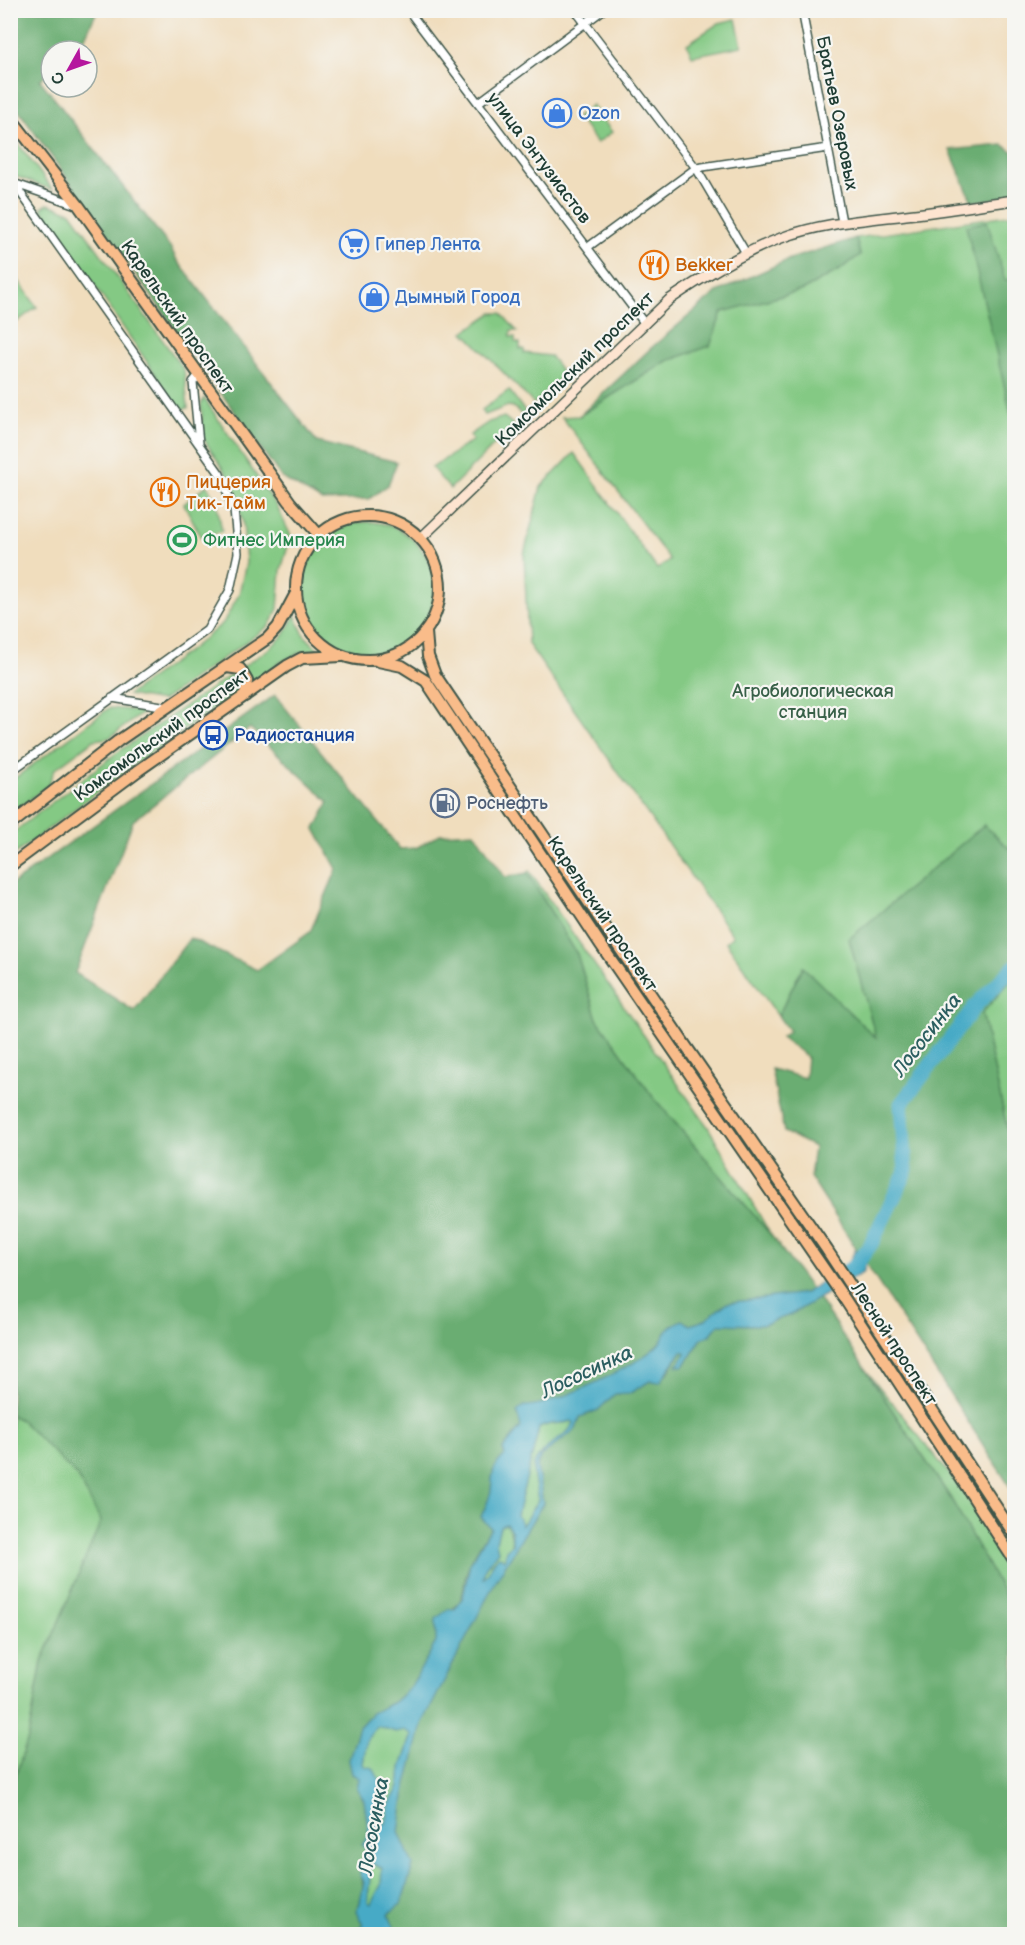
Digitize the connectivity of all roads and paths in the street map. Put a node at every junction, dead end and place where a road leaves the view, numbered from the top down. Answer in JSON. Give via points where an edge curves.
{"nodes":[{"id":1,"x":408,"y":10,"type":"edge"},
{"id":2,"x":575,"y":10,"type":"edge"},
{"id":3,"x":603,"y":10,"type":"edge"},
{"id":4,"x":802,"y":10,"type":"edge"},
{"id":5,"x":585,"y":24,"type":"junction"},
{"id":6,"x":478,"y":103,"type":"junction"},
{"id":7,"x":10,"y":117,"type":"edge"},
{"id":8,"x":828,"y":148,"type":"junction"},
{"id":9,"x":696,"y":168,"type":"junction"},
{"id":10,"x":13,"y":181,"type":"edge"},
{"id":11,"x":1014,"y":200,"type":"edge"},
{"id":12,"x":79,"y":206,"type":"junction"},
{"id":13,"x":842,"y":222,"type":"junction"},
{"id":14,"x":588,"y":247,"type":"junction"},
{"id":15,"x":746,"y":253,"type":"junction"},
{"id":16,"x":645,"y":324,"type":"junction"},
{"id":17,"x":198,"y":376,"type":"junction"},
{"id":18,"x":199,"y":444,"type":"junction"},
{"id":19,"x":319,"y":535,"type":"junction"},
{"id":20,"x":421,"y":538,"type":"junction"},
{"id":21,"x":295,"y":595,"type":"junction"},
{"id":22,"x":426,"y":632,"type":"junction"},
{"id":23,"x":342,"y":656,"type":"junction"},
{"id":24,"x":378,"y":661,"type":"junction"},
{"id":25,"x":227,"y":667,"type":"junction"},
{"id":26,"x":245,"y":696,"type":"junction"},
{"id":27,"x":112,"y":698,"type":"junction"},
{"id":28,"x":168,"y":707,"type":"junction"},
{"id":29,"x":10,"y":772,"type":"edge"},
{"id":30,"x":10,"y":825,"type":"edge"},
{"id":31,"x":10,"y":866,"type":"edge"},
{"id":32,"x":612,"y":937,"type":"junction"},
{"id":33,"x":601,"y":945,"type":"junction"},
{"id":34,"x":750,"y":1139,"type":"joint"},
{"id":35,"x":741,"y":1149,"type":"joint"},
{"id":36,"x":1014,"y":1534,"type":"edge"},
{"id":37,"x":1014,"y":1560,"type":"edge"}],
"edges":[{"from":1,"to":6,"type":"street","name":"улица Энтузиастов"},
{"from":2,"to":5,"type":"street"},
{"from":3,"to":5,"type":"street"},
{"from":4,"to":8,"type":"street","name":"Братьев Озеровых"},
{"from":5,"to":6,"type":"street"},
{"from":5,"to":9,"type":"street"},
{"from":6,"to":14,"type":"street","name":"улица Энтузиастов"},
{"from":7,"to":12,"type":"main road","name":"Карельский проспект"},
{"from":8,"to":9,"type":"street"},
{"from":8,"to":13,"type":"street","name":"Братьев Озеровых"},
{"from":9,"to":14,"type":"street"},
{"from":9,"to":15,"type":"street"},
{"from":10,"to":12,"type":"street"},
{"from":10,"to":18,"type":"street"},
{"from":11,"to":13,"type":"street","name":"Комсомольский проспект"},
{"from":12,"to":17,"type":"main road","name":"Карельский проспект"},
{"from":13,"to":15,"type":"street","name":"Комсомольский проспект","via":[[782,237]]},
{"from":14,"to":16,"type":"street","name":"улица Энтузиастов"},
{"from":15,"to":16,"type":"street","name":"Комсомольский проспект","via":[[669,300]]},
{"from":16,"to":20,"type":"street","name":"Комсомольский проспект"},
{"from":17,"to":18,"type":"street","via":[[193,382]]},
{"from":17,"to":19,"type":"main road","name":"Карельский проспект","via":[[290,502]]},
{"from":18,"to":27,"type":"street","via":[[220,474],[234,510],[238,553],[230,590],[207,630]]},
{"from":19,"to":20,"type":"main road","via":[[336,522],[357,516],[386,518]]},
{"from":19,"to":21,"type":"main road","via":[[306,549],[297,568]]},
{"from":20,"to":22,"type":"main road","via":[[434,557],[440,583],[436,613]]},
{"from":21,"to":23,"type":"main road","via":[[309,628],[322,644]]},
{"from":21,"to":25,"type":"main road","name":"Комсомольский проспект","via":[[268,638]]},
{"from":22,"to":24,"type":"main road","via":[[402,653]]},
{"from":22,"to":32,"type":"main road","name":"Карельский проспект","via":[[435,675]]},
{"from":23,"to":24,"type":"main road"},
{"from":23,"to":26,"type":"main road","name":"Комсомольский проспект","via":[[302,658]]},
{"from":24,"to":33,"type":"main road","name":"Карельский проспект","via":[[402,666],[426,681]]},
{"from":25,"to":26,"type":"main road","via":[[240,669],[244,675]]},
{"from":25,"to":28,"type":"main road","name":"Комсомольский проспект"},
{"from":26,"to":31,"type":"main road","name":"Комсомольский проспект"},
{"from":27,"to":28,"type":"street"},
{"from":27,"to":29,"type":"street"},
{"from":28,"to":30,"type":"main road","name":"Комсомольский проспект"},
{"from":32,"to":33,"type":"main road"},
{"from":32,"to":34,"type":"main road","name":"Карельский проспект"},
{"from":33,"to":35,"type":"main road","name":"Карельский проспект"},
{"from":34,"to":36,"type":"main road","name":"Лесной проспект"},
{"from":35,"to":37,"type":"main road","name":"Лесной проспект"}]}
